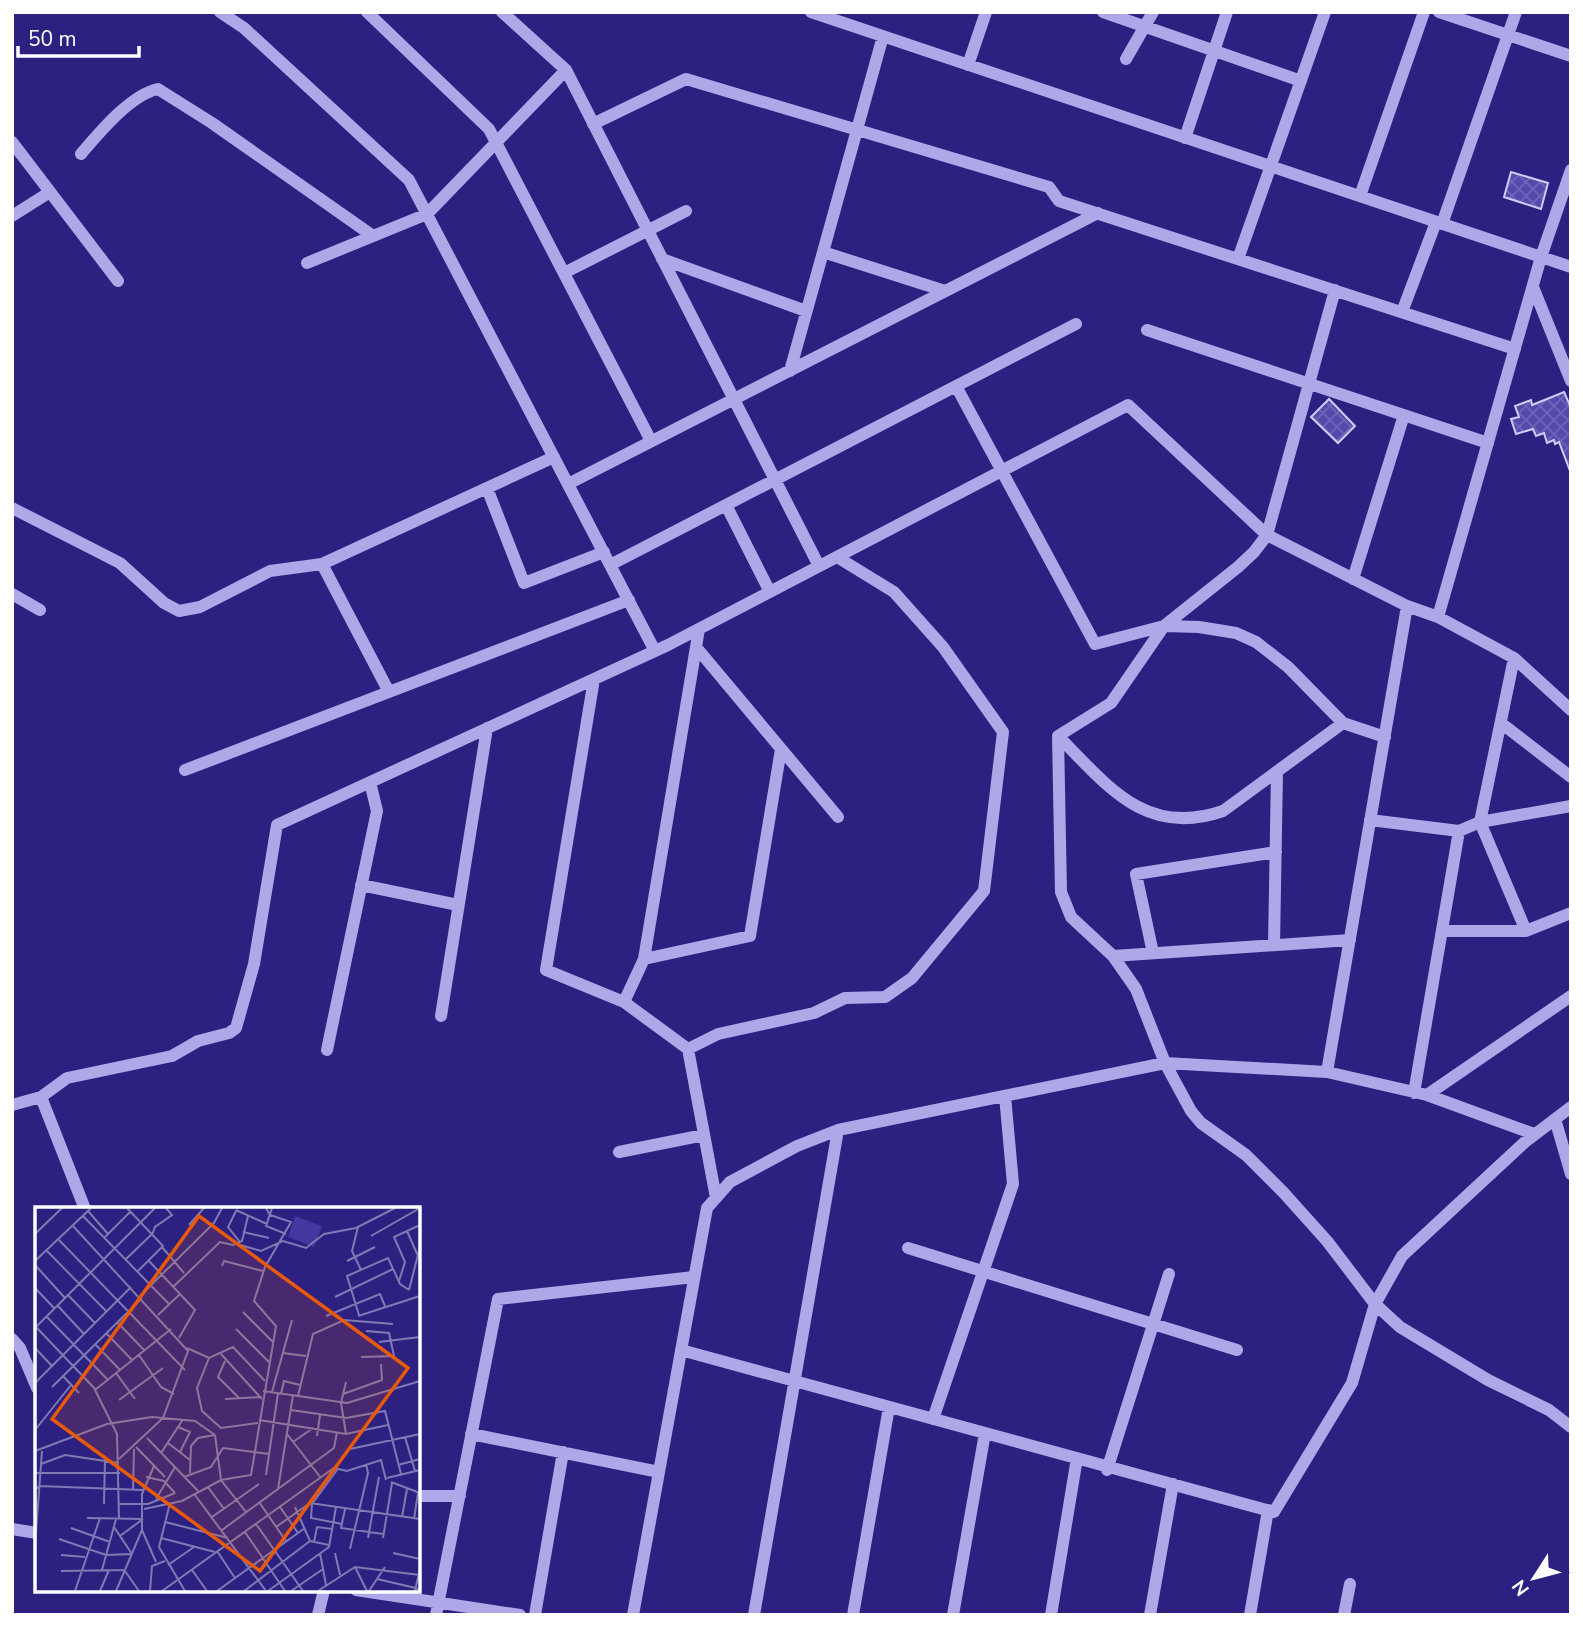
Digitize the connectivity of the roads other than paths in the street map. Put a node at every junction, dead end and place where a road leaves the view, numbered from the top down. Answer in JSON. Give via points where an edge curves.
{"nodes":[{"id":1,"x":220,"y":12,"type":"edge"},
{"id":2,"x":367,"y":12,"type":"edge"},
{"id":3,"x":502,"y":12,"type":"edge"},
{"id":4,"x":811,"y":12,"type":"edge"},
{"id":5,"x":986,"y":12,"type":"edge"},
{"id":6,"x":1103,"y":12,"type":"edge"},
{"id":7,"x":1153,"y":12,"type":"edge"},
{"id":8,"x":1227,"y":12,"type":"edge"},
{"id":9,"x":1325,"y":12,"type":"edge"},
{"id":10,"x":1423,"y":12,"type":"edge"},
{"id":11,"x":1439,"y":12,"type":"edge"},
{"id":12,"x":1516,"y":12,"type":"edge"},
{"id":13,"x":1145,"y":27,"type":"junction"},
{"id":14,"x":1508,"y":35,"type":"junction"},
{"id":15,"x":883,"y":36,"type":"junction"},
{"id":16,"x":1214,"y":51,"type":"junction"},
{"id":17,"x":1571,"y":56,"type":"edge"},
{"id":18,"x":1126,"y":59,"type":"dead end"},
{"id":19,"x":968,"y":65,"type":"junction"},
{"id":20,"x":565,"y":70,"type":"junction"},
{"id":21,"x":1301,"y":81,"type":"junction"},
{"id":22,"x":593,"y":124,"type":"junction"},
{"id":23,"x":857,"y":130,"type":"junction"},
{"id":24,"x":1185,"y":138,"type":"junction"},
{"id":25,"x":12,"y":142,"type":"edge"},
{"id":26,"x":496,"y":142,"type":"junction"},
{"id":27,"x":81,"y":154,"type":"dead end"},
{"id":28,"x":1271,"y":167,"type":"junction"},
{"id":29,"x":1571,"y":170,"type":"edge"},
{"id":30,"x":50,"y":192,"type":"junction"},
{"id":31,"x":1360,"y":197,"type":"junction"},
{"id":32,"x":686,"y":211,"type":"dead end"},
{"id":33,"x":1098,"y":213,"type":"junction"},
{"id":34,"x":428,"y":214,"type":"junction"},
{"id":35,"x":12,"y":216,"type":"edge"},
{"id":36,"x":1439,"y":223,"type":"junction"},
{"id":37,"x":648,"y":231,"type":"junction"},
{"id":38,"x":373,"y":236,"type":"junction"},
{"id":39,"x":823,"y":252,"type":"junction"},
{"id":40,"x":1541,"y":257,"type":"junction"},
{"id":41,"x":662,"y":259,"type":"junction"},
{"id":42,"x":1238,"y":259,"type":"junction"},
{"id":43,"x":307,"y":263,"type":"dead end"},
{"id":44,"x":1571,"y":267,"type":"edge"},
{"id":45,"x":564,"y":273,"type":"junction"},
{"id":46,"x":118,"y":281,"type":"dead end"},
{"id":47,"x":1533,"y":287,"type":"junction"},
{"id":48,"x":1335,"y":290,"type":"junction"},
{"id":49,"x":945,"y":291,"type":"junction"},
{"id":50,"x":806,"y":311,"type":"junction"},
{"id":51,"x":1402,"y":312,"type":"junction"},
{"id":52,"x":1076,"y":324,"type":"dead end"},
{"id":53,"x":1147,"y":330,"type":"dead end"},
{"id":54,"x":1515,"y":349,"type":"junction"},
{"id":55,"x":790,"y":371,"type":"junction"},
{"id":56,"x":1571,"y":381,"type":"edge"},
{"id":57,"x":1309,"y":384,"type":"junction"},
{"id":58,"x":956,"y":386,"type":"junction"},
{"id":59,"x":733,"y":399,"type":"junction"},
{"id":60,"x":1404,"y":415,"type":"junction"},
{"id":61,"x":651,"y":441,"type":"junction"},
{"id":62,"x":1488,"y":443,"type":"junction"},
{"id":63,"x":554,"y":457,"type":"junction"},
{"id":64,"x":1002,"y":471,"type":"junction"},
{"id":65,"x":775,"y":480,"type":"junction"},
{"id":66,"x":568,"y":484,"type":"junction"},
{"id":67,"x":487,"y":488,"type":"junction"},
{"id":68,"x":726,"y":505,"type":"junction"},
{"id":69,"x":12,"y":508,"type":"edge"},
{"id":70,"x":1267,"y":535,"type":"junction"},
{"id":71,"x":604,"y":552,"type":"junction"},
{"id":72,"x":837,"y":557,"type":"junction"},
{"id":73,"x":322,"y":564,"type":"junction"},
{"id":74,"x":610,"y":565,"type":"junction"},
{"id":75,"x":819,"y":566,"type":"junction"},
{"id":76,"x":1353,"y":579,"type":"junction"},
{"id":77,"x":770,"y":592,"type":"junction"},
{"id":78,"x":12,"y":594,"type":"edge"},
{"id":79,"x":628,"y":600,"type":"junction"},
{"id":80,"x":1407,"y":606,"type":"junction"},
{"id":81,"x":40,"y":610,"type":"dead end"},
{"id":82,"x":1438,"y":617,"type":"junction"},
{"id":83,"x":1164,"y":626,"type":"junction"},
{"id":84,"x":699,"y":629,"type":"junction"},
{"id":85,"x":696,"y":647,"type":"junction"},
{"id":86,"x":655,"y":651,"type":"junction"},
{"id":87,"x":1514,"y":658,"type":"junction"},
{"id":88,"x":594,"y":679,"type":"junction"},
{"id":89,"x":388,"y":692,"type":"junction"},
{"id":90,"x":1571,"y":710,"type":"edge"},
{"id":91,"x":1343,"y":723,"type":"junction"},
{"id":92,"x":1500,"y":723,"type":"junction"},
{"id":93,"x":487,"y":728,"type":"junction"},
{"id":94,"x":1058,"y":736,"type":"junction"},
{"id":95,"x":1385,"y":737,"type":"junction"},
{"id":96,"x":781,"y":749,"type":"junction"},
{"id":97,"x":185,"y":770,"type":"dead end"},
{"id":98,"x":1276,"y":772,"type":"junction"},
{"id":99,"x":1571,"y":777,"type":"edge"},
{"id":100,"x":370,"y":782,"type":"junction"},
{"id":101,"x":1571,"y":806,"type":"edge"},
{"id":102,"x":838,"y":817,"type":"dead end"},
{"id":103,"x":1370,"y":820,"type":"junction"},
{"id":104,"x":1480,"y":822,"type":"junction"},
{"id":105,"x":1460,"y":831,"type":"junction"},
{"id":106,"x":1276,"y":852,"type":"junction"},
{"id":107,"x":361,"y":886,"type":"junction"},
{"id":108,"x":458,"y":905,"type":"junction"},
{"id":109,"x":1571,"y":912,"type":"edge"},
{"id":110,"x":1443,"y":931,"type":"junction"},
{"id":111,"x":1526,"y":931,"type":"junction"},
{"id":112,"x":1350,"y":940,"type":"junction"},
{"id":113,"x":1275,"y":944,"type":"junction"},
{"id":114,"x":1153,"y":953,"type":"junction"},
{"id":115,"x":1112,"y":956,"type":"junction"},
{"id":116,"x":644,"y":959,"type":"junction"},
{"id":117,"x":1571,"y":996,"type":"edge"},
{"id":118,"x":624,"y":1002,"type":"junction"},
{"id":119,"x":440,"y":1016,"type":"dead end"},
{"id":120,"x":688,"y":1049,"type":"junction"},
{"id":121,"x":327,"y":1050,"type":"dead end"},
{"id":122,"x":1165,"y":1063,"type":"junction"},
{"id":123,"x":1327,"y":1073,"type":"junction"},
{"id":124,"x":1421,"y":1094,"type":"junction"},
{"id":125,"x":1005,"y":1096,"type":"junction"},
{"id":126,"x":41,"y":1097,"type":"junction"},
{"id":127,"x":12,"y":1105,"type":"edge"},
{"id":128,"x":1571,"y":1107,"type":"edge"},
{"id":129,"x":1555,"y":1119,"type":"junction"},
{"id":130,"x":838,"y":1130,"type":"junction"},
{"id":131,"x":1534,"y":1134,"type":"junction"},
{"id":132,"x":704,"y":1135,"type":"junction"},
{"id":133,"x":618,"y":1152,"type":"dead end"},
{"id":134,"x":1571,"y":1174,"type":"edge"},
{"id":135,"x":716,"y":1198,"type":"junction"},
{"id":136,"x":84,"y":1207,"type":"edge"},
{"id":137,"x":908,"y":1248,"type":"dead end"},
{"id":138,"x":984,"y":1272,"type":"junction"},
{"id":139,"x":1169,"y":1274,"type":"dead end"},
{"id":140,"x":694,"y":1277,"type":"junction"},
{"id":141,"x":1376,"y":1304,"type":"junction"},
{"id":142,"x":1153,"y":1324,"type":"junction"},
{"id":143,"x":12,"y":1339,"type":"edge"},
{"id":144,"x":681,"y":1350,"type":"junction"},
{"id":145,"x":1237,"y":1350,"type":"dead end"},
{"id":146,"x":795,"y":1381,"type":"junction"},
{"id":147,"x":35,"y":1383,"type":"edge"},
{"id":148,"x":889,"y":1407,"type":"junction"},
{"id":149,"x":933,"y":1419,"type":"junction"},
{"id":150,"x":1571,"y":1427,"type":"edge"},
{"id":151,"x":985,"y":1433,"type":"junction"},
{"id":152,"x":471,"y":1434,"type":"junction"},
{"id":153,"x":563,"y":1452,"type":"junction"},
{"id":154,"x":1077,"y":1458,"type":"junction"},
{"id":155,"x":1107,"y":1468,"type":"junction"},
{"id":156,"x":659,"y":1472,"type":"junction"},
{"id":157,"x":1172,"y":1484,"type":"junction"},
{"id":158,"x":420,"y":1496,"type":"edge"},
{"id":159,"x":460,"y":1496,"type":"junction"},
{"id":160,"x":1268,"y":1510,"type":"junction"},
{"id":161,"x":12,"y":1529,"type":"edge"},
{"id":162,"x":35,"y":1533,"type":"edge"},
{"id":163,"x":1350,"y":1584,"type":"dead end"},
{"id":164,"x":324,"y":1592,"type":"edge"},
{"id":165,"x":365,"y":1592,"type":"edge"},
{"id":166,"x":437,"y":1609,"type":"edge"},
{"id":167,"x":318,"y":1615,"type":"edge"},
{"id":168,"x":520,"y":1615,"type":"edge"},
{"id":169,"x":535,"y":1615,"type":"edge"},
{"id":170,"x":633,"y":1615,"type":"edge"},
{"id":171,"x":754,"y":1615,"type":"edge"},
{"id":172,"x":853,"y":1615,"type":"edge"},
{"id":173,"x":953,"y":1615,"type":"edge"},
{"id":174,"x":1051,"y":1615,"type":"edge"},
{"id":175,"x":1150,"y":1615,"type":"edge"},
{"id":176,"x":1250,"y":1615,"type":"edge"},
{"id":177,"x":1344,"y":1615,"type":"edge"}],
"edges":[{"from":1,"to":34,"type":"street","via":[[244,28],[409,180]]},
{"from":2,"to":26,"type":"street","via":[[489,129]]},
{"from":3,"to":20,"type":"street"},
{"from":4,"to":15,"type":"street"},
{"from":5,"to":19,"type":"street"},
{"from":6,"to":13,"type":"street"},
{"from":7,"to":13,"type":"street"},
{"from":8,"to":16,"type":"street"},
{"from":9,"to":21,"type":"street"},
{"from":10,"to":31,"type":"street"},
{"from":11,"to":14,"type":"street"},
{"from":12,"to":14,"type":"street"},
{"from":13,"to":16,"type":"street"},
{"from":13,"to":18,"type":"street"},
{"from":14,"to":17,"type":"street"},
{"from":14,"to":36,"type":"street"},
{"from":15,"to":19,"type":"street"},
{"from":15,"to":23,"type":"street"},
{"from":16,"to":21,"type":"street"},
{"from":16,"to":24,"type":"street"},
{"from":19,"to":24,"type":"street"},
{"from":20,"to":22,"type":"street"},
{"from":20,"to":26,"type":"street"},
{"from":21,"to":28,"type":"street"},
{"from":22,"to":23,"type":"street","via":[[686,79]]},
{"from":22,"to":37,"type":"street"},
{"from":23,"to":33,"type":"street","via":[[1049,187],[1059,201]]},
{"from":23,"to":39,"type":"street"},
{"from":24,"to":28,"type":"street"},
{"from":25,"to":30,"type":"street"},
{"from":26,"to":34,"type":"street"},
{"from":26,"to":45,"type":"street"},
{"from":27,"to":38,"type":"street","via":[[145,92],[158,89]]},
{"from":28,"to":31,"type":"street"},
{"from":28,"to":42,"type":"street"},
{"from":29,"to":40,"type":"street"},
{"from":30,"to":35,"type":"street"},
{"from":30,"to":46,"type":"street"},
{"from":31,"to":36,"type":"street"},
{"from":32,"to":37,"type":"street"},
{"from":33,"to":42,"type":"street"},
{"from":33,"to":49,"type":"street"},
{"from":34,"to":38,"type":"street"},
{"from":34,"to":63,"type":"street"},
{"from":36,"to":40,"type":"street"},
{"from":36,"to":51,"type":"street"},
{"from":37,"to":41,"type":"street"},
{"from":37,"to":45,"type":"street"},
{"from":38,"to":43,"type":"street"},
{"from":39,"to":49,"type":"street"},
{"from":39,"to":50,"type":"street"},
{"from":40,"to":44,"type":"street"},
{"from":40,"to":47,"type":"street"},
{"from":41,"to":50,"type":"street"},
{"from":41,"to":59,"type":"street"},
{"from":42,"to":48,"type":"street"},
{"from":45,"to":61,"type":"street"},
{"from":47,"to":54,"type":"street"},
{"from":47,"to":56,"type":"street"},
{"from":48,"to":51,"type":"street"},
{"from":48,"to":57,"type":"street"},
{"from":49,"to":55,"type":"street"},
{"from":50,"to":55,"type":"street"},
{"from":51,"to":54,"type":"street"},
{"from":52,"to":58,"type":"street"},
{"from":53,"to":57,"type":"street"},
{"from":54,"to":62,"type":"street"},
{"from":55,"to":59,"type":"street"},
{"from":57,"to":60,"type":"street"},
{"from":57,"to":70,"type":"street"},
{"from":58,"to":64,"type":"street"},
{"from":58,"to":65,"type":"street"},
{"from":59,"to":61,"type":"street"},
{"from":59,"to":65,"type":"street"},
{"from":60,"to":62,"type":"street"},
{"from":60,"to":76,"type":"street"},
{"from":61,"to":66,"type":"street"},
{"from":62,"to":82,"type":"street"},
{"from":63,"to":66,"type":"street"},
{"from":63,"to":67,"type":"street"},
{"from":64,"to":70,"type":"street","via":[[1128,405]]},
{"from":64,"to":72,"type":"street"},
{"from":64,"to":83,"type":"street","via":[[1095,644]]},
{"from":65,"to":68,"type":"street"},
{"from":65,"to":75,"type":"street"},
{"from":66,"to":71,"type":"street"},
{"from":67,"to":71,"type":"street","via":[[524,583]]},
{"from":67,"to":73,"type":"street"},
{"from":68,"to":74,"type":"street"},
{"from":68,"to":77,"type":"street"},
{"from":69,"to":73,"type":"street","via":[[120,563],[179,611],[200,607],[270,571]]},
{"from":70,"to":76,"type":"street"},
{"from":70,"to":83,"type":"street","via":[[1238,567]]},
{"from":71,"to":74,"type":"street"},
{"from":72,"to":75,"type":"street"},
{"from":72,"to":120,"type":"street","via":[[894,592],[943,647],[1003,732],[984,891],[912,978],[886,997],[845,998],[814,1013],[718,1034]]},
{"from":73,"to":89,"type":"street"},
{"from":74,"to":79,"type":"street"},
{"from":75,"to":77,"type":"street"},
{"from":76,"to":80,"type":"street"},
{"from":77,"to":84,"type":"street"},
{"from":78,"to":81,"type":"street"},
{"from":79,"to":86,"type":"street"},
{"from":79,"to":89,"type":"street"},
{"from":80,"to":82,"type":"street"},
{"from":80,"to":95,"type":"street"},
{"from":82,"to":87,"type":"street"},
{"from":83,"to":91,"type":"street","via":[[1236,633],[1256,642],[1288,667]]},
{"from":83,"to":94,"type":"street","via":[[1111,703]]},
{"from":84,"to":85,"type":"street"},
{"from":84,"to":86,"type":"street"},
{"from":85,"to":96,"type":"street"},
{"from":85,"to":116,"type":"street"},
{"from":86,"to":88,"type":"street"},
{"from":87,"to":90,"type":"street"},
{"from":87,"to":92,"type":"street"},
{"from":88,"to":93,"type":"street"},
{"from":88,"to":118,"type":"street","via":[[546,970]]},
{"from":89,"to":97,"type":"street"},
{"from":91,"to":95,"type":"street"},
{"from":91,"to":98,"type":"street"},
{"from":92,"to":99,"type":"street"},
{"from":92,"to":104,"type":"street"},
{"from":93,"to":100,"type":"street"},
{"from":93,"to":108,"type":"street"},
{"from":94,"to":98,"type":"street","via":[[1115,792],[1138,808],[1167,817],[1203,818],[1223,811]]},
{"from":94,"to":115,"type":"street","via":[[1061,892],[1070,917]]},
{"from":95,"to":103,"type":"street"},
{"from":96,"to":102,"type":"street"},
{"from":96,"to":116,"type":"street","via":[[750,936]]},
{"from":98,"to":106,"type":"street"},
{"from":100,"to":107,"type":"street","via":[[377,811]]},
{"from":100,"to":126,"type":"street","via":[[277,825],[254,964],[236,1028],[172,1056],[67,1078]]},
{"from":101,"to":104,"type":"street"},
{"from":103,"to":105,"type":"street"},
{"from":103,"to":112,"type":"street"},
{"from":104,"to":105,"type":"street"},
{"from":104,"to":111,"type":"street"},
{"from":105,"to":110,"type":"street"},
{"from":106,"to":113,"type":"street"},
{"from":106,"to":114,"type":"street","via":[[1136,874]]},
{"from":107,"to":108,"type":"street"},
{"from":107,"to":121,"type":"street"},
{"from":108,"to":119,"type":"street"},
{"from":109,"to":111,"type":"street"},
{"from":110,"to":111,"type":"street"},
{"from":110,"to":124,"type":"street"},
{"from":112,"to":113,"type":"street"},
{"from":112,"to":123,"type":"street"},
{"from":113,"to":114,"type":"street"},
{"from":114,"to":115,"type":"street"},
{"from":115,"to":122,"type":"street","via":[[1136,989]]},
{"from":116,"to":118,"type":"street"},
{"from":117,"to":124,"type":"street"},
{"from":118,"to":120,"type":"street"},
{"from":120,"to":132,"type":"street"},
{"from":122,"to":123,"type":"street"},
{"from":122,"to":125,"type":"street"},
{"from":122,"to":141,"type":"street","via":[[1196,1117],[1246,1155],[1283,1192]]},
{"from":123,"to":124,"type":"street"},
{"from":124,"to":131,"type":"street"},
{"from":125,"to":130,"type":"street"},
{"from":125,"to":138,"type":"street","via":[[1013,1184]]},
{"from":126,"to":127,"type":"street"},
{"from":126,"to":136,"type":"street"},
{"from":128,"to":129,"type":"street"},
{"from":129,"to":131,"type":"street"},
{"from":129,"to":134,"type":"street"},
{"from":130,"to":135,"type":"street","via":[[730,1182]]},
{"from":130,"to":146,"type":"street"},
{"from":131,"to":141,"type":"street","via":[[1402,1256]]},
{"from":132,"to":133,"type":"street"},
{"from":132,"to":135,"type":"street"},
{"from":135,"to":140,"type":"street","via":[[707,1208]]},
{"from":137,"to":138,"type":"street"},
{"from":138,"to":142,"type":"street"},
{"from":138,"to":149,"type":"street"},
{"from":139,"to":142,"type":"street"},
{"from":140,"to":144,"type":"street"},
{"from":140,"to":152,"type":"street","via":[[498,1299]]},
{"from":141,"to":150,"type":"street","via":[[1400,1327],[1549,1410]]},
{"from":141,"to":160,"type":"street","via":[[1352,1382],[1274,1512]]},
{"from":142,"to":145,"type":"street"},
{"from":142,"to":155,"type":"street"},
{"from":143,"to":147,"type":"street"},
{"from":144,"to":146,"type":"street"},
{"from":144,"to":156,"type":"street"},
{"from":146,"to":148,"type":"street"},
{"from":146,"to":171,"type":"street"},
{"from":148,"to":149,"type":"street"},
{"from":148,"to":172,"type":"street"},
{"from":149,"to":151,"type":"street"},
{"from":151,"to":154,"type":"street"},
{"from":151,"to":173,"type":"street"},
{"from":152,"to":153,"type":"street"},
{"from":152,"to":159,"type":"street"},
{"from":153,"to":156,"type":"street"},
{"from":153,"to":169,"type":"street"},
{"from":154,"to":155,"type":"street"},
{"from":154,"to":174,"type":"street"},
{"from":155,"to":157,"type":"street"},
{"from":156,"to":170,"type":"street"},
{"from":157,"to":160,"type":"street"},
{"from":157,"to":175,"type":"street"},
{"from":158,"to":159,"type":"street"},
{"from":159,"to":166,"type":"street"},
{"from":160,"to":176,"type":"street"},
{"from":161,"to":162,"type":"street"},
{"from":163,"to":177,"type":"street"},
{"from":164,"to":167,"type":"street"},
{"from":165,"to":166,"type":"street"},
{"from":166,"to":168,"type":"street"}]}
